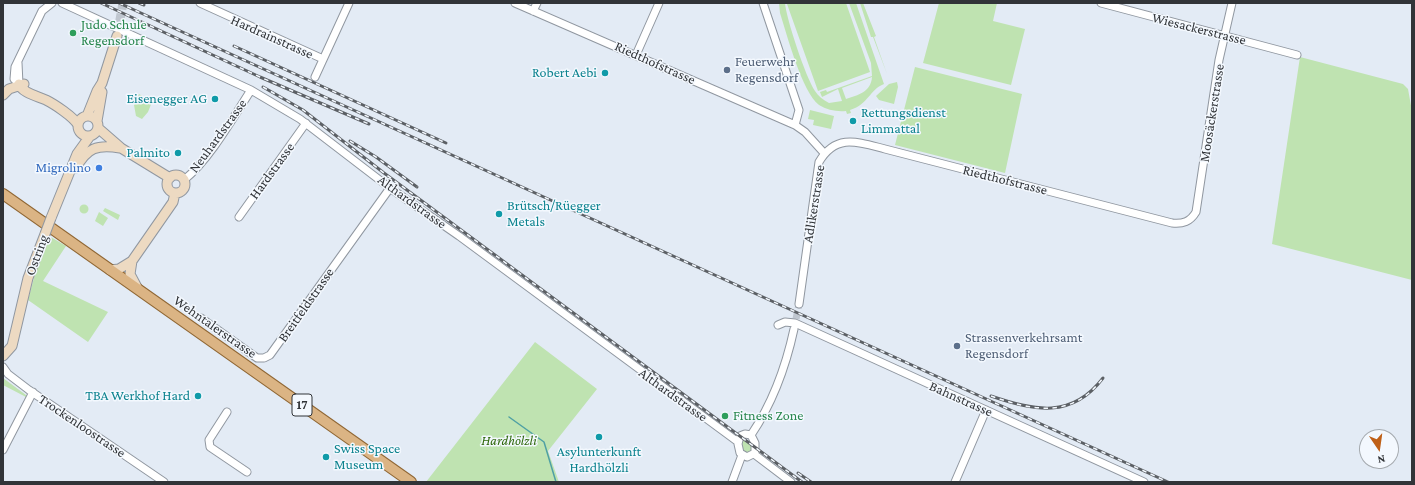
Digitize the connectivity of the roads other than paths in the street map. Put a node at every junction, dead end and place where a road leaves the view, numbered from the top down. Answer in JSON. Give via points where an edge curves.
{"nodes":[{"id":1,"x":52,"y":3,"type":"edge"},
{"id":2,"x":62,"y":3,"type":"edge"},
{"id":3,"x":200,"y":3,"type":"edge"},
{"id":4,"x":340,"y":3,"type":"edge"},
{"id":5,"x":516,"y":3,"type":"edge"},
{"id":6,"x":537,"y":3,"type":"edge"},
{"id":7,"x":659,"y":3,"type":"edge"},
{"id":8,"x":763,"y":3,"type":"edge"},
{"id":9,"x":1101,"y":3,"type":"edge"},
{"id":10,"x":1232,"y":3,"type":"edge"},
{"id":11,"x":348,"y":5,"type":"edge"},
{"id":12,"x":533,"y":11,"type":"junction"},
{"id":13,"x":1224,"y":34,"type":"junction"},
{"id":14,"x":117,"y":36,"type":"tunnel mouth"},
{"id":15,"x":636,"y":55,"type":"junction"},
{"id":16,"x":1297,"y":55,"type":"dead end"},
{"id":17,"x":323,"y":59,"type":"junction"},
{"id":18,"x":315,"y":77,"type":"dead end"},
{"id":19,"x":19,"y":84,"type":"junction"},
{"id":20,"x":251,"y":90,"type":"junction"},
{"id":21,"x":3,"y":95,"type":"edge"},
{"id":22,"x":306,"y":123,"type":"junction"},
{"id":23,"x":795,"y":125,"type":"junction"},
{"id":24,"x":88,"y":127,"type":"junction"},
{"id":25,"x":118,"y":146,"type":"junction"},
{"id":26,"x":824,"y":153,"type":"junction"},
{"id":27,"x":170,"y":178,"type":"junction"},
{"id":28,"x":184,"y":180,"type":"junction"},
{"id":29,"x":64,"y":185,"type":"junction"},
{"id":30,"x":390,"y":188,"type":"junction"},
{"id":31,"x":175,"y":192,"type":"junction"},
{"id":32,"x":3,"y":194,"type":"edge"},
{"id":33,"x":239,"y":218,"type":"dead end"},
{"id":34,"x":1188,"y":221,"type":"joint"},
{"id":35,"x":132,"y":260,"type":"junction"},
{"id":36,"x":110,"y":270,"type":"junction"},
{"id":37,"x":138,"y":289,"type":"junction"},
{"id":38,"x":799,"y":304,"type":"tunnel mouth"},
{"id":39,"x":201,"y":318,"type":"dead end"},
{"id":40,"x":778,"y":326,"type":"dead end"},
{"id":41,"x":794,"y":329,"type":"tunnel mouth"},
{"id":42,"x":3,"y":356,"type":"edge"},
{"id":43,"x":3,"y":367,"type":"edge"},
{"id":44,"x":33,"y":392,"type":"junction"},
{"id":45,"x":986,"y":410,"type":"junction"},
{"id":46,"x":227,"y":412,"type":"dead end"},
{"id":47,"x":751,"y":435,"type":"junction"},
{"id":48,"x":738,"y":442,"type":"junction"},
{"id":49,"x":3,"y":450,"type":"edge"},
{"id":50,"x":754,"y":454,"type":"junction"},
{"id":51,"x":742,"y":455,"type":"junction"},
{"id":52,"x":247,"y":472,"type":"dead end"},
{"id":53,"x":164,"y":482,"type":"edge"},
{"id":54,"x":412,"y":482,"type":"edge"},
{"id":55,"x":732,"y":482,"type":"edge"},
{"id":56,"x":791,"y":482,"type":"edge"},
{"id":57,"x":955,"y":482,"type":"edge"},
{"id":58,"x":1144,"y":482,"type":"edge"}],
"edges":[{"from":1,"to":19,"type":"street","via":[[42,11],[13,74]]},
{"from":2,"to":20,"type":"street","name":"Althardstrasse"},
{"from":3,"to":17,"type":"street","name":"Hardrainstrasse"},
{"from":4,"to":11,"type":"street"},
{"from":5,"to":12,"type":"street","name":"Riedthofstrasse"},
{"from":6,"to":12,"type":"street"},
{"from":7,"to":15,"type":"street"},
{"from":8,"to":23,"type":"street","via":[[799,110]]},
{"from":9,"to":13,"type":"street","name":"Wiesackerstrasse"},
{"from":10,"to":13,"type":"street","name":"Moosäckerstrasse"},
{"from":11,"to":17,"type":"street"},
{"from":12,"to":15,"type":"street","name":"Riedthofstrasse"},
{"from":13,"to":16,"type":"street","name":"Wiesackerstrasse"},
{"from":13,"to":34,"type":"street","name":"Moosäckerstrasse","via":[[1196,212]]},
{"from":14,"to":24,"type":"main road","name":"Ostring"},
{"from":15,"to":23,"type":"street","name":"Riedthofstrasse"},
{"from":17,"to":18,"type":"street"},
{"from":19,"to":21,"type":"main road"},
{"from":19,"to":24,"type":"main road","via":[[30,86],[40,92],[46,100]]},
{"from":20,"to":22,"type":"street","name":"Althardstrasse"},
{"from":20,"to":28,"type":"street","name":"Neuhardstrasse","via":[[205,157]]},
{"from":22,"to":30,"type":"street","name":"Althardstrasse"},
{"from":22,"to":33,"type":"street","name":"Hardstrasse"},
{"from":23,"to":26,"type":"street","name":"Adlikerstrasse"},
{"from":24,"to":25,"type":"main road"},
{"from":24,"to":29,"type":"main road","name":"Ostring","via":[[77,147],[77,154]]},
{"from":25,"to":27,"type":"main road"},
{"from":25,"to":29,"type":"main road","via":[[91,150],[82,158]]},
{"from":26,"to":34,"type":"street","name":"Riedthofstrasse","via":[[837,143],[860,142],[1172,223]]},
{"from":26,"to":38,"type":"street","name":"Adlikerstrasse","via":[[817,172]]},
{"from":27,"to":28,"type":"main road","via":[[177,175]]},
{"from":27,"to":31,"type":"main road","via":[[167,186]]},
{"from":28,"to":31,"type":"main road","via":[[184,188],[180,192]]},
{"from":29,"to":42,"type":"main road","name":"Ostring","bridge":true,"via":[[28,278],[12,346]]},
{"from":30,"to":39,"type":"street","name":"Breitfeldstrasse","via":[[270,355],[257,358]]},
{"from":30,"to":48,"type":"street","name":"Althardstrasse"},
{"from":31,"to":35,"type":"main road","via":[[173,202]]},
{"from":32,"to":36,"type":"main road","name":"Wehntalerstrasse","number":"17"},
{"from":35,"to":36,"type":"main road","via":[[119,269]]},
{"from":35,"to":37,"type":"main road","via":[[130,274]]},
{"from":36,"to":37,"type":"main road","name":"Wehntalerstrasse","number":"17"},
{"from":37,"to":54,"type":"main road","name":"Wehntalerstrasse","number":"17"},
{"from":40,"to":45,"type":"street","name":"Bahnstrasse","via":[[785,322],[795,323]]},
{"from":41,"to":47,"type":"street","via":[[779,380]]},
{"from":43,"to":44,"type":"street","name":"Trockenloostrasse","via":[[8,374]]},
{"from":44,"to":49,"type":"street"},
{"from":44,"to":53,"type":"street","name":"Trockenloostrasse"},
{"from":45,"to":57,"type":"street"},
{"from":45,"to":58,"type":"street","name":"Bahnstrasse"},
{"from":46,"to":52,"type":"street","via":[[209,440],[210,447]]},
{"from":47,"to":48,"type":"street","via":[[741,435]]},
{"from":47,"to":50,"type":"street","via":[[756,443]]},
{"from":48,"to":51,"type":"street"},
{"from":50,"to":51,"type":"street","via":[[747,458]]},
{"from":50,"to":56,"type":"street"},
{"from":51,"to":55,"type":"street"}]}
